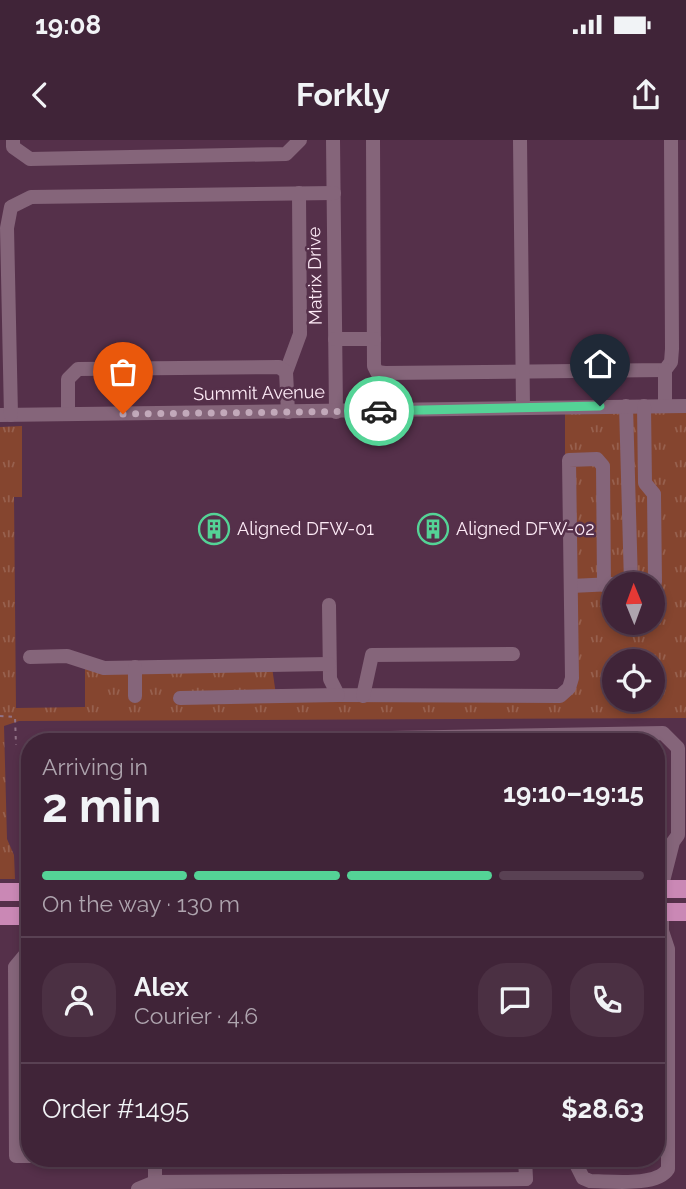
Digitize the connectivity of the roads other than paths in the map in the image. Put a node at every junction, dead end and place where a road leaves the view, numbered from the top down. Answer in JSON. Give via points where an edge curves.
{"nodes":[{"id":1,"x":13,"y":140,"type":"edge"},
{"id":2,"x":300,"y":140,"type":"edge"},
{"id":3,"x":333,"y":140,"type":"edge"},
{"id":4,"x":373,"y":140,"type":"edge"},
{"id":5,"x":520,"y":140,"type":"edge"},
{"id":6,"x":671,"y":140,"type":"edge"},
{"id":7,"x":334,"y":192,"type":"junction"},
{"id":8,"x":299,"y":193,"type":"junction"},
{"id":9,"x":335,"y":339,"type":"junction"},
{"id":10,"x":374,"y":339,"type":"junction"},
{"id":11,"x":665,"y":370,"type":"junction"},
{"id":12,"x":522,"y":371,"type":"junction"},
{"id":13,"x":286,"y":372,"type":"junction"},
{"id":14,"x":626,"y":406,"type":"junction"},
{"id":15,"x":644,"y":406,"type":"junction"},
{"id":16,"x":665,"y":406,"type":"junction"},
{"id":17,"x":686,"y":406,"type":"edge"},
{"id":18,"x":523,"y":407,"type":"junction"},
{"id":19,"x":288,"y":412,"type":"junction"},
{"id":20,"x":335,"y":412,"type":"junction"},
{"id":21,"x":68,"y":414,"type":"junction"},
{"id":22,"x":5,"y":415,"type":"edge"},
{"id":23,"x":627,"y":441,"type":"junction"},
{"id":24,"x":645,"y":441,"type":"junction"},
{"id":25,"x":645,"y":483,"type":"junction"},
{"id":26,"x":628,"y":484,"type":"junction"},
{"id":27,"x":604,"y":572,"type":"edge"},
{"id":28,"x":631,"y":572,"type":"edge"},
{"id":29,"x":655,"y":572,"type":"edge"},
{"id":30,"x":602,"y":584,"type":"edge"},
{"id":31,"x":571,"y":586,"type":"junction"},
{"id":32,"x":329,"y":605,"type":"dead end"},
{"id":33,"x":513,"y":654,"type":"dead end"},
{"id":34,"x":30,"y":657,"type":"dead end"},
{"id":35,"x":329,"y":664,"type":"junction"},
{"id":36,"x":135,"y":667,"type":"junction"},
{"id":37,"x":338,"y":695,"type":"junction"},
{"id":38,"x":135,"y":696,"type":"dead end"},
{"id":39,"x":363,"y":696,"type":"junction"},
{"id":40,"x":180,"y":698,"type":"dead end"},
{"id":41,"x":665,"y":735,"type":"edge"},
{"id":42,"x":665,"y":842,"type":"edge"},
{"id":43,"x":673,"y":842,"type":"junction"},
{"id":44,"x":665,"y":869,"type":"edge"},
{"id":45,"x":665,"y":889,"type":"edge"},
{"id":46,"x":686,"y":889,"type":"edge"},
{"id":47,"x":0,"y":892,"type":"edge"},
{"id":48,"x":21,"y":892,"type":"edge"},
{"id":49,"x":665,"y":912,"type":"edge"},
{"id":50,"x":686,"y":912,"type":"edge"},
{"id":51,"x":0,"y":916,"type":"edge"},
{"id":52,"x":21,"y":916,"type":"edge"},
{"id":53,"x":665,"y":940,"type":"edge"},
{"id":54,"x":21,"y":960,"type":"edge"},
{"id":55,"x":21,"y":1156,"type":"edge"},
{"id":56,"x":155,"y":1167,"type":"edge"},
{"id":57,"x":525,"y":1167,"type":"edge"},
{"id":58,"x":578,"y":1167,"type":"edge"},
{"id":59,"x":526,"y":1179,"type":"junction"},
{"id":60,"x":155,"y":1182,"type":"junction"},
{"id":61,"x":386,"y":1184,"type":"edge"},
{"id":62,"x":266,"y":1185,"type":"edge"},
{"id":63,"x":138,"y":1189,"type":"edge"},
{"id":64,"x":514,"y":1189,"type":"edge"}],
"edges":[{"from":1,"to":2,"type":"street","via":[[13,147],[30,159],[286,154]]},
{"from":3,"to":7,"type":"street","name":"Matrix Drive"},
{"from":4,"to":10,"type":"street"},
{"from":5,"to":12,"type":"street"},
{"from":6,"to":11,"type":"street","via":[[672,349]]},
{"from":7,"to":8,"type":"street"},
{"from":7,"to":9,"type":"street","name":"Matrix Drive"},
{"from":8,"to":13,"type":"street","via":[[300,334]]},
{"from":8,"to":22,"type":"street","via":[[31,197],[11,208]]},
{"from":9,"to":10,"type":"street"},
{"from":9,"to":20,"type":"street","name":"Matrix Drive"},
{"from":10,"to":12,"type":"street","via":[[377,372]]},
{"from":11,"to":12,"type":"street"},
{"from":11,"to":16,"type":"street"},
{"from":12,"to":18,"type":"street"},
{"from":13,"to":19,"type":"street"},
{"from":13,"to":21,"type":"street","via":[[279,367],[78,369],[68,379]]},
{"from":14,"to":15,"type":"street","name":"Summit Avenue"},
{"from":14,"to":18,"type":"street","name":"Summit Avenue"},
{"from":14,"to":23,"type":"street"},
{"from":15,"to":16,"type":"street","name":"Summit Avenue"},
{"from":15,"to":24,"type":"street"},
{"from":16,"to":17,"type":"street","name":"Summit Avenue"},
{"from":18,"to":20,"type":"street","name":"Summit Avenue"},
{"from":19,"to":20,"type":"street","name":"Summit Avenue"},
{"from":19,"to":21,"type":"street","name":"Summit Avenue"},
{"from":21,"to":22,"type":"street","name":"Summit Avenue"},
{"from":23,"to":24,"type":"street"},
{"from":23,"to":26,"type":"street"},
{"from":24,"to":25,"type":"street"},
{"from":25,"to":26,"type":"street"},
{"from":25,"to":29,"type":"street","via":[[654,494]]},
{"from":26,"to":28,"type":"street"},
{"from":27,"to":31,"type":"street","via":[[603,466],[597,459],[569,460]]},
{"from":30,"to":31,"type":"street"},
{"from":31,"to":39,"type":"street","via":[[572,678],[559,696]]},
{"from":32,"to":35,"type":"street"},
{"from":33,"to":39,"type":"street","via":[[372,656]]},
{"from":34,"to":36,"type":"street","via":[[66,656],[104,668]]},
{"from":35,"to":36,"type":"street"},
{"from":35,"to":37,"type":"street"},
{"from":36,"to":38,"type":"street"},
{"from":37,"to":39,"type":"street"},
{"from":37,"to":40,"type":"street"},
{"from":41,"to":43,"type":"street","via":[[678,748],[678,835]]},
{"from":42,"to":43,"type":"street"},
{"from":43,"to":44,"type":"street"},
{"from":45,"to":46,"type":"main road"},
{"from":47,"to":48,"type":"main road"},
{"from":49,"to":50,"type":"main road"},
{"from":51,"to":52,"type":"main road"},
{"from":53,"to":58,"type":"street","via":[[668,1169],[654,1180],[590,1181]]},
{"from":54,"to":55,"type":"street","via":[[15,967],[16,1156]]},
{"from":56,"to":60,"type":"street"},
{"from":57,"to":59,"type":"street"},
{"from":59,"to":61,"type":"street"},
{"from":59,"to":64,"type":"street"},
{"from":60,"to":62,"type":"street"},
{"from":60,"to":63,"type":"street"},
{"from":61,"to":62,"type":"street"}]}
